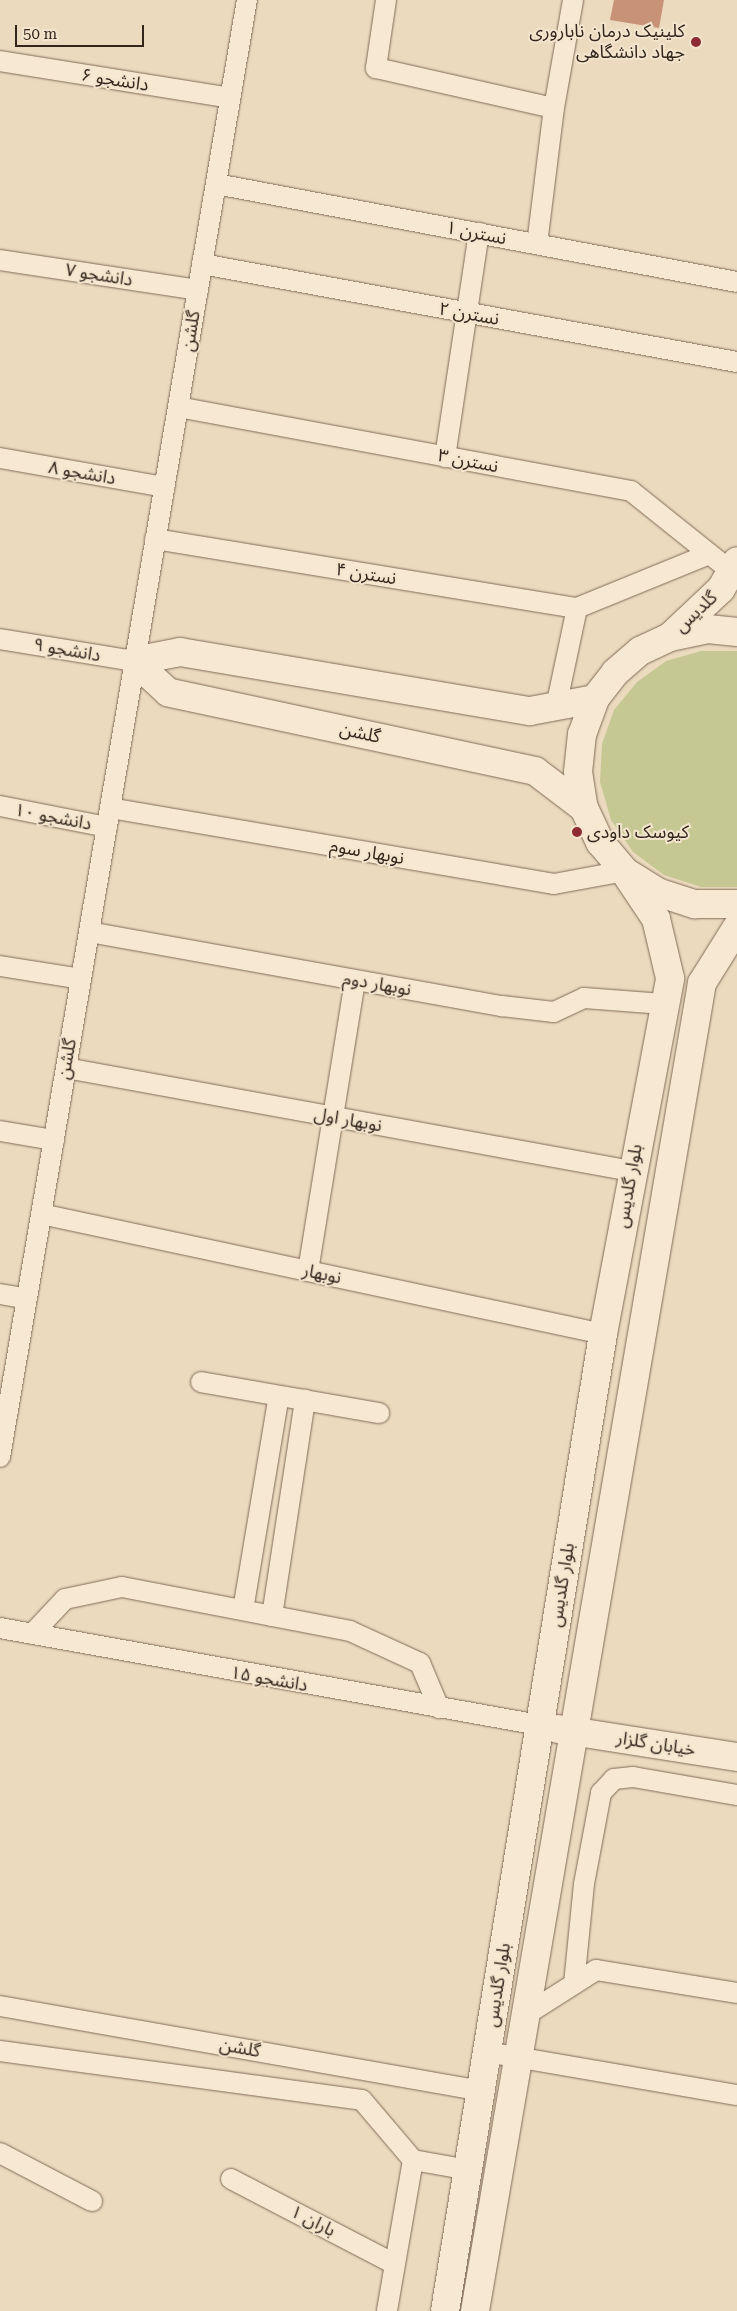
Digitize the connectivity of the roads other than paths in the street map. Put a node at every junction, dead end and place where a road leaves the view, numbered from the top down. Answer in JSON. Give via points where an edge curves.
{"nodes":[{"id":1,"x":247,"y":0,"type":"edge"},
{"id":2,"x":386,"y":0,"type":"edge"},
{"id":3,"x":573,"y":0,"type":"edge"},
{"id":4,"x":0,"y":62,"type":"edge"},
{"id":5,"x":230,"y":98,"type":"junction"},
{"id":6,"x":554,"y":108,"type":"junction"},
{"id":7,"x":216,"y":184,"type":"junction"},
{"id":8,"x":479,"y":234,"type":"junction"},
{"id":9,"x":537,"y":244,"type":"junction"},
{"id":10,"x":0,"y":260,"type":"edge"},
{"id":11,"x":202,"y":264,"type":"junction"},
{"id":12,"x":737,"y":282,"type":"edge"},
{"id":13,"x":198,"y":290,"type":"junction"},
{"id":14,"x":467,"y":314,"type":"junction"},
{"id":15,"x":737,"y":362,"type":"edge"},
{"id":16,"x":178,"y":407,"type":"junction"},
{"id":17,"x":445,"y":457,"type":"junction"},
{"id":18,"x":0,"y":458,"type":"edge"},
{"id":19,"x":164,"y":487,"type":"junction"},
{"id":20,"x":156,"y":539,"type":"junction"},
{"id":21,"x":709,"y":554,"type":"junction"},
{"id":22,"x":734,"y":566,"type":"edge"},
{"id":23,"x":577,"y":608,"type":"junction"},
{"id":24,"x":737,"y":632,"type":"edge"},
{"id":25,"x":670,"y":637,"type":"junction"},
{"id":26,"x":0,"y":639,"type":"edge"},
{"id":27,"x":134,"y":661,"type":"junction"},
{"id":28,"x":596,"y":699,"type":"junction"},
{"id":29,"x":556,"y":707,"type":"junction"},
{"id":30,"x":0,"y":806,"type":"edge"},
{"id":31,"x":584,"y":808,"type":"junction"},
{"id":32,"x":108,"y":817,"type":"junction"},
{"id":33,"x":624,"y":870,"type":"junction"},
{"id":34,"x":737,"y":904,"type":"edge"},
{"id":35,"x":737,"y":928,"type":"edge"},
{"id":36,"x":89,"y":932,"type":"junction"},
{"id":37,"x":0,"y":966,"type":"edge"},
{"id":38,"x":81,"y":979,"type":"junction"},
{"id":39,"x":355,"y":981,"type":"junction"},
{"id":40,"x":664,"y":1004,"type":"junction"},
{"id":41,"x":66,"y":1068,"type":"junction"},
{"id":42,"x":333,"y":1117,"type":"junction"},
{"id":43,"x":0,"y":1130,"type":"edge"},
{"id":44,"x":54,"y":1140,"type":"junction"},
{"id":45,"x":631,"y":1172,"type":"junction"},
{"id":46,"x":41,"y":1214,"type":"junction"},
{"id":47,"x":308,"y":1271,"type":"junction"},
{"id":48,"x":0,"y":1294,"type":"edge"},
{"id":49,"x":27,"y":1298,"type":"junction"},
{"id":50,"x":603,"y":1334,"type":"junction"},
{"id":51,"x":598,"y":1365,"type":"junction"},
{"id":52,"x":637,"y":1374,"type":"junction"},
{"id":53,"x":201,"y":1382,"type":"dead end"},
{"id":54,"x":279,"y":1396,"type":"junction"},
{"id":55,"x":305,"y":1400,"type":"junction"},
{"id":56,"x":379,"y":1413,"type":"dead end"},
{"id":57,"x":0,"y":1457,"type":"edge"},
{"id":58,"x":243,"y":1610,"type":"junction"},
{"id":59,"x":272,"y":1616,"type":"junction"},
{"id":60,"x":0,"y":1628,"type":"edge"},
{"id":61,"x":32,"y":1634,"type":"junction"},
{"id":62,"x":439,"y":1708,"type":"junction"},
{"id":63,"x":539,"y":1725,"type":"junction"},
{"id":64,"x":575,"y":1732,"type":"junction"},
{"id":65,"x":737,"y":1757,"type":"edge"},
{"id":66,"x":737,"y":1796,"type":"edge"},
{"id":67,"x":574,"y":1984,"type":"junction"},
{"id":68,"x":737,"y":1993,"type":"edge"},
{"id":69,"x":0,"y":2006,"type":"edge"},
{"id":70,"x":527,"y":2014,"type":"junction"},
{"id":71,"x":0,"y":2051,"type":"edge"},
{"id":72,"x":487,"y":2052,"type":"junction"},
{"id":73,"x":519,"y":2058,"type":"junction"},
{"id":74,"x":481,"y":2091,"type":"junction"},
{"id":75,"x":737,"y":2095,"type":"edge"},
{"id":76,"x":0,"y":2153,"type":"edge"},
{"id":77,"x":413,"y":2160,"type":"junction"},
{"id":78,"x":469,"y":2170,"type":"junction"},
{"id":79,"x":232,"y":2179,"type":"dead end"},
{"id":80,"x":92,"y":2201,"type":"dead end"},
{"id":81,"x":394,"y":2264,"type":"junction"},
{"id":82,"x":387,"y":2311,"type":"edge"},
{"id":83,"x":445,"y":2311,"type":"edge"},
{"id":84,"x":475,"y":2311,"type":"edge"}],
"edges":[{"from":1,"to":5,"type":"street","name":"گلشن"},
{"from":2,"to":6,"type":"street","via":[[376,68]]},
{"from":3,"to":6,"type":"street"},
{"from":4,"to":5,"type":"street","name":"دانشجو ۶"},
{"from":5,"to":7,"type":"street","name":"گلشن"},
{"from":6,"to":9,"type":"street"},
{"from":7,"to":8,"type":"street","name":"نسترن ۱"},
{"from":7,"to":11,"type":"street","name":"گلشن"},
{"from":8,"to":9,"type":"street","name":"نسترن ۱"},
{"from":8,"to":14,"type":"street"},
{"from":9,"to":12,"type":"street","name":"نسترن ۱"},
{"from":10,"to":13,"type":"street","name":"دانشجو ۷"},
{"from":11,"to":13,"type":"street","name":"گلشن"},
{"from":11,"to":14,"type":"street","name":"نسترن ۲"},
{"from":13,"to":16,"type":"street","name":"گلشن"},
{"from":14,"to":15,"type":"street","name":"نسترن ۲"},
{"from":14,"to":17,"type":"street"},
{"from":16,"to":17,"type":"street","name":"نسترن ۳"},
{"from":16,"to":19,"type":"street","name":"گلشن"},
{"from":17,"to":21,"type":"street","name":"نسترن ۳","via":[[631,491]]},
{"from":18,"to":19,"type":"street","name":"دانشجو ۸"},
{"from":19,"to":20,"type":"street","name":"گلشن"},
{"from":20,"to":23,"type":"street","name":"نسترن ۴"},
{"from":20,"to":27,"type":"street","name":"گلشن"},
{"from":21,"to":22,"type":"street","name":"نسترن ۳"},
{"from":21,"to":23,"type":"street"},
{"from":22,"to":25,"type":"main road","name":"گلدیس","via":[[721,589]]},
{"from":23,"to":29,"type":"street"},
{"from":24,"to":25,"type":"main road","via":[[708,629]]},
{"from":25,"to":28,"type":"main road","via":[[634,657]]},
{"from":26,"to":27,"type":"street","name":"دانشجو ۹"},
{"from":27,"to":29,"type":"main road","via":[[180,652],[530,711]]},
{"from":27,"to":31,"type":"main road","name":"گلشن","via":[[168,692],[535,771]]},
{"from":27,"to":32,"type":"street","name":"گلشن"},
{"from":28,"to":29,"type":"main road"},
{"from":28,"to":31,"type":"main road","via":[[582,734],[578,772]]},
{"from":30,"to":32,"type":"street","name":"دانشجو ۱۰"},
{"from":31,"to":33,"type":"main road","via":[[600,842]]},
{"from":32,"to":33,"type":"street","name":"نوبهار سوم","via":[[554,884]]},
{"from":32,"to":36,"type":"street","name":"گلشن"},
{"from":33,"to":34,"type":"main road","via":[[657,892],[695,904]]},
{"from":33,"to":40,"type":"main road","name":"بلوار گلدیس","via":[[656,919],[670,978]]},
{"from":35,"to":52,"type":"main road","name":"بلوار گلدیس","via":[[702,983]]},
{"from":36,"to":38,"type":"street","name":"گلشن"},
{"from":36,"to":39,"type":"street","name":"نوبهار دوم"},
{"from":37,"to":38,"type":"street"},
{"from":38,"to":41,"type":"street","name":"گلشن"},
{"from":39,"to":40,"type":"street","name":"نوبهار دوم","via":[[554,1012],[584,998]]},
{"from":39,"to":42,"type":"street"},
{"from":40,"to":45,"type":"main road","name":"بلوار گلدیس"},
{"from":41,"to":42,"type":"street","name":"نوبهار اول"},
{"from":41,"to":44,"type":"street","name":"گلشن"},
{"from":42,"to":45,"type":"street","name":"نوبهار اول"},
{"from":42,"to":47,"type":"street"},
{"from":43,"to":44,"type":"street"},
{"from":44,"to":46,"type":"street","name":"گلشن"},
{"from":45,"to":50,"type":"main road","name":"بلوار گلدیس"},
{"from":46,"to":47,"type":"street","name":"نوبهار"},
{"from":46,"to":49,"type":"street","name":"گلشن"},
{"from":47,"to":50,"type":"street","name":"نوبهار"},
{"from":48,"to":49,"type":"street"},
{"from":49,"to":57,"type":"street","name":"گلشن"},
{"from":50,"to":51,"type":"main road","name":"بلوار گلدیس"},
{"from":51,"to":52,"type":"main road"},
{"from":51,"to":63,"type":"main road","name":"بلوار گلدیس"},
{"from":52,"to":64,"type":"main road","name":"بلوار گلدیس"},
{"from":53,"to":54,"type":"street"},
{"from":54,"to":55,"type":"street"},
{"from":54,"to":58,"type":"street"},
{"from":55,"to":56,"type":"street"},
{"from":55,"to":59,"type":"street"},
{"from":58,"to":59,"type":"street"},
{"from":58,"to":61,"type":"street","via":[[122,1587],[66,1599]]},
{"from":59,"to":62,"type":"street","via":[[350,1631],[420,1663]]},
{"from":60,"to":61,"type":"street","name":"دانشجو ۱۵"},
{"from":61,"to":62,"type":"street","name":"دانشجو ۱۵"},
{"from":62,"to":63,"type":"street","name":"دانشجو ۱۵"},
{"from":63,"to":64,"type":"main road","name":"خیابان گلزار"},
{"from":63,"to":72,"type":"main road","name":"بلوار گلدیس"},
{"from":64,"to":65,"type":"main road","name":"خیابان گلزار"},
{"from":64,"to":70,"type":"main road","name":"بلوار گلدیس"},
{"from":66,"to":67,"type":"street","via":[[633,1777],[614,1779],[601,1793],[584,1884]]},
{"from":67,"to":68,"type":"street","via":[[596,1970]]},
{"from":67,"to":70,"type":"street"},
{"from":69,"to":74,"type":"street","name":"گلشن"},
{"from":70,"to":73,"type":"main road","name":"بلوار گلدیس"},
{"from":71,"to":77,"type":"street","via":[[362,2100]]},
{"from":72,"to":73,"type":"street"},
{"from":72,"to":74,"type":"main road","name":"بلوار گلدیس"},
{"from":73,"to":75,"type":"street"},
{"from":73,"to":84,"type":"main road","name":"بلوار گلدیس"},
{"from":74,"to":78,"type":"main road","name":"بلوار گلدیس"},
{"from":76,"to":80,"type":"street"},
{"from":77,"to":78,"type":"street"},
{"from":77,"to":81,"type":"street"},
{"from":78,"to":83,"type":"main road","name":"بلوار گلدیس"},
{"from":79,"to":81,"type":"street","name":"باران ۱"},
{"from":81,"to":82,"type":"street"}]}
